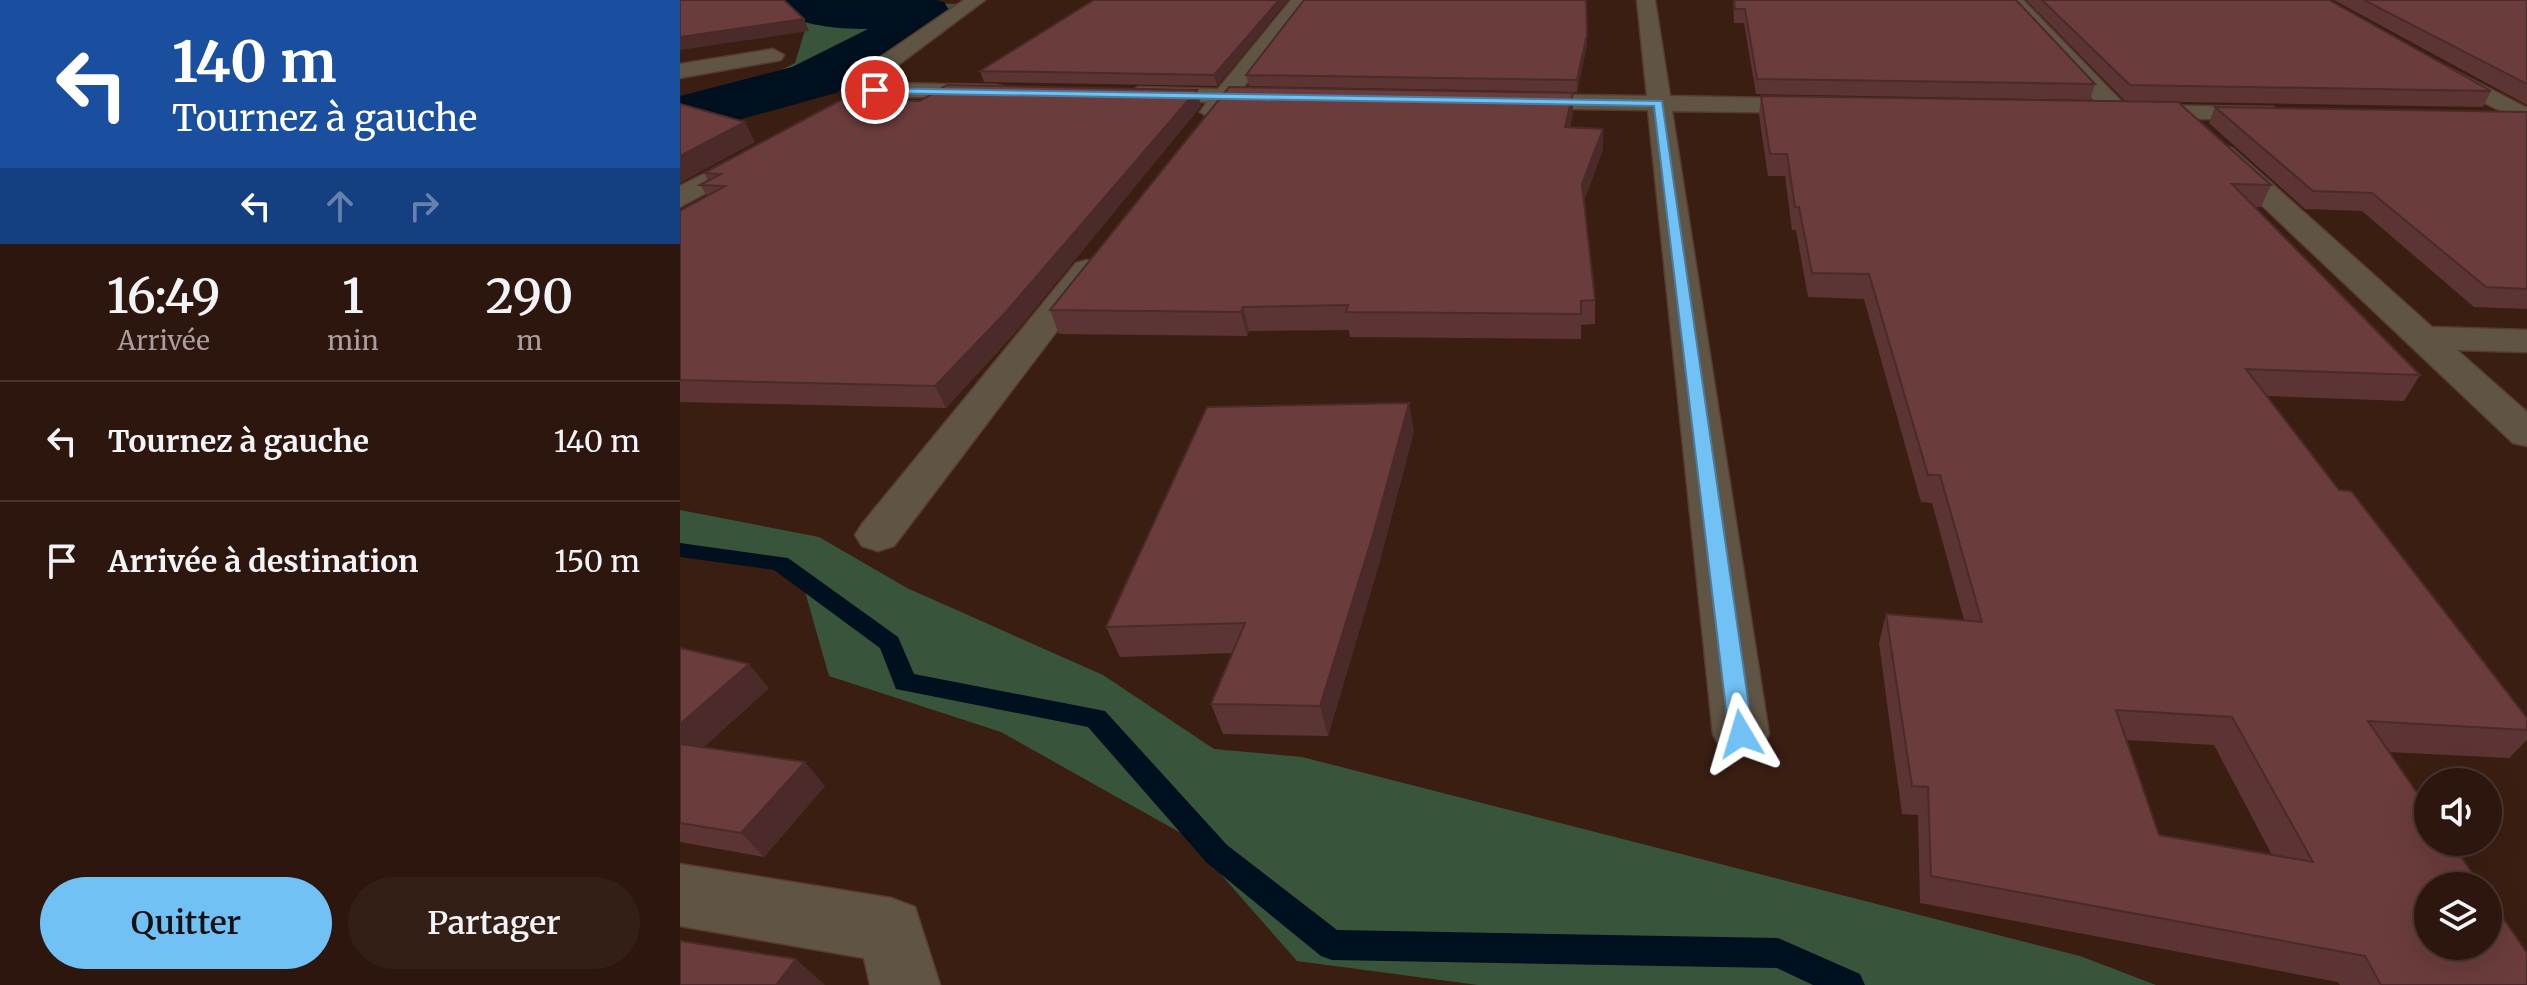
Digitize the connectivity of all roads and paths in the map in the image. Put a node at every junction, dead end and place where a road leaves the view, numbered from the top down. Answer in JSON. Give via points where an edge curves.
{"nodes":[{"id":1,"x":976,"y":0,"type":"edge"},
{"id":2,"x":1301,"y":0,"type":"edge"},
{"id":3,"x":1646,"y":0,"type":"edge"},
{"id":4,"x":2013,"y":0,"type":"edge"},
{"id":5,"x":773,"y":55,"type":"dead end"},
{"id":6,"x":2420,"y":59,"type":"edge"},
{"id":7,"x":680,"y":71,"type":"edge"},
{"id":8,"x":875,"y":90,"type":"junction"},
{"id":9,"x":1018,"y":92,"type":"edge"},
{"id":10,"x":1113,"y":94,"type":"edge"},
{"id":11,"x":1224,"y":96,"type":"junction"},
{"id":12,"x":1302,"y":97,"type":"edge"},
{"id":13,"x":1488,"y":100,"type":"edge"},
{"id":14,"x":1659,"y":103,"type":"junction"},
{"id":15,"x":1849,"y":107,"type":"edge"},
{"id":16,"x":2086,"y":111,"type":"edge"},
{"id":17,"x":2117,"y":111,"type":"junction"},
{"id":18,"x":2178,"y":112,"type":"junction"},
{"id":19,"x":833,"y":113,"type":"edge"},
{"id":20,"x":2289,"y":114,"type":"edge"},
{"id":21,"x":2479,"y":117,"type":"edge"},
{"id":22,"x":2527,"y":118,"type":"edge"},
{"id":23,"x":1195,"y":134,"type":"edge"},
{"id":24,"x":777,"y":144,"type":"edge"},
{"id":25,"x":680,"y":198,"type":"edge"},
{"id":26,"x":1106,"y":246,"type":"edge"},
{"id":27,"x":2423,"y":338,"type":"junction"},
{"id":28,"x":2527,"y":341,"type":"edge"},
{"id":29,"x":2527,"y":434,"type":"edge"},
{"id":30,"x":878,"y":535,"type":"dead end"},
{"id":31,"x":1741,"y":734,"type":"dead end"},
{"id":32,"x":680,"y":895,"type":"edge"},
{"id":33,"x":905,"y":985,"type":"edge"}],
"edges":[{"from":1,"to":8,"type":"street","via":[[880,68]]},
{"from":2,"to":11,"type":"street"},
{"from":3,"to":14,"type":"street"},
{"from":4,"to":17,"type":"street"},
{"from":5,"to":7,"type":"street"},
{"from":6,"to":22,"type":"street"},
{"from":8,"to":9,"type":"street"},
{"from":8,"to":19,"type":"street"},
{"from":10,"to":11,"type":"street"},
{"from":11,"to":12,"type":"street"},
{"from":11,"to":23,"type":"street"},
{"from":13,"to":14,"type":"street"},
{"from":14,"to":15,"type":"street"},
{"from":14,"to":31,"type":"street"},
{"from":16,"to":17,"type":"street"},
{"from":17,"to":18,"type":"street"},
{"from":18,"to":20,"type":"street"},
{"from":18,"to":27,"type":"street"},
{"from":21,"to":22,"type":"street"},
{"from":24,"to":25,"type":"street"},
{"from":26,"to":30,"type":"street"},
{"from":27,"to":28,"type":"street"},
{"from":27,"to":29,"type":"street"},
{"from":32,"to":33,"type":"street","via":[[891,930]]}]}
